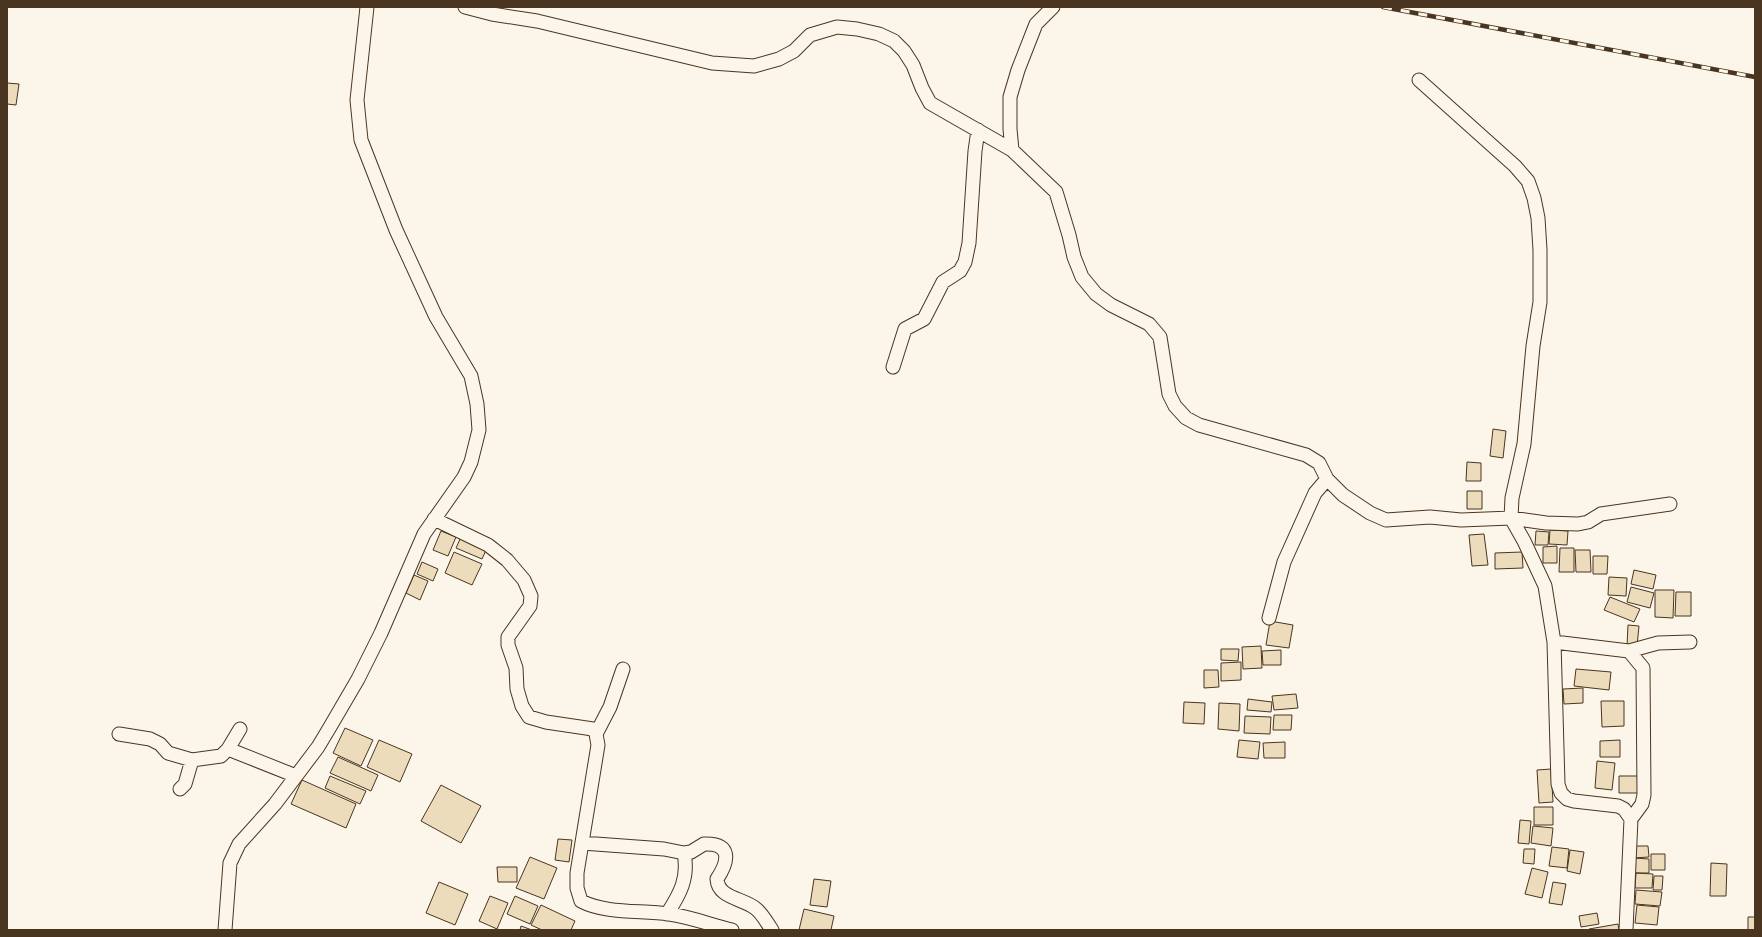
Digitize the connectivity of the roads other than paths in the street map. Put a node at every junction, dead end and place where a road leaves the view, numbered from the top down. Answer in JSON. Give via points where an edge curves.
{"nodes":[{"id":1,"x":367,"y":7,"type":"edge"},
{"id":2,"x":465,"y":7,"type":"edge"},
{"id":3,"x":1053,"y":7,"type":"edge"},
{"id":4,"x":1419,"y":80,"type":"dead end"},
{"id":5,"x":978,"y":130,"type":"junction"},
{"id":6,"x":1012,"y":150,"type":"junction"},
{"id":7,"x":893,"y":367,"type":"dead end"},
{"id":8,"x":1327,"y":479,"type":"junction"},
{"id":9,"x":1670,"y":504,"type":"dead end"},
{"id":10,"x":1511,"y":518,"type":"junction"},
{"id":11,"x":434,"y":519,"type":"junction"},
{"id":12,"x":1269,"y":618,"type":"dead end"},
{"id":13,"x":1554,"y":642,"type":"junction"},
{"id":14,"x":1690,"y":642,"type":"dead end"},
{"id":15,"x":1629,"y":651,"type":"junction"},
{"id":16,"x":623,"y":669,"type":"dead end"},
{"id":17,"x":240,"y":729,"type":"dead end"},
{"id":18,"x":119,"y":734,"type":"dead end"},
{"id":19,"x":596,"y":734,"type":"junction"},
{"id":20,"x":228,"y":749,"type":"junction"},
{"id":21,"x":192,"y":760,"type":"junction"},
{"id":22,"x":296,"y":776,"type":"junction"},
{"id":23,"x":180,"y":790,"type":"dead end"},
{"id":24,"x":1631,"y":819,"type":"junction"},
{"id":25,"x":582,"y":844,"type":"junction"},
{"id":26,"x":684,"y":854,"type":"junction"},
{"id":27,"x":667,"y":914,"type":"junction"},
{"id":28,"x":225,"y":930,"type":"edge"},
{"id":29,"x":732,"y":930,"type":"edge"},
{"id":30,"x":772,"y":930,"type":"edge"},
{"id":31,"x":1626,"y":930,"type":"edge"}],
"edges":[{"from":1,"to":11,"type":"street","via":[[357,100],[361,140],[396,230],[436,318],[471,376],[477,404],[479,430],[471,462],[464,477]]},
{"from":2,"to":5,"type":"street","via":[[537,21],[712,63],[754,66],[779,59],[794,51],[810,35],[837,27],[872,32],[894,41],[904,51],[914,65],[930,103]]},
{"from":3,"to":6,"type":"street","via":[[1036,24],[1010,97]]},
{"from":4,"to":10,"type":"street","via":[[1515,166],[1528,181],[1534,198],[1540,250],[1540,302],[1533,346],[1524,444],[1512,498]]},
{"from":5,"to":6,"type":"street"},
{"from":5,"to":7,"type":"street","via":[[969,243],[965,262],[960,271],[943,282],[924,319],[905,329]]},
{"from":6,"to":8,"type":"street","via":[[1056,192],[1082,277],[1096,294],[1110,305],[1149,324],[1160,337],[1169,394],[1175,406],[1186,418],[1199,425],[1306,455],[1319,463]]},
{"from":8,"to":10,"type":"street","via":[[1343,495],[1386,520],[1430,517],[1462,520]]},
{"from":8,"to":12,"type":"street","via":[[1315,493],[1284,562]]},
{"from":9,"to":10,"type":"street","via":[[1601,514],[1588,522],[1578,524]]},
{"from":10,"to":13,"type":"street","via":[[1545,586]]},
{"from":11,"to":19,"type":"street","via":[[488,544],[507,560],[524,580],[531,596],[530,606],[508,637],[508,645],[516,668],[522,706],[529,717],[563,725],[587,727],[593,729]]},
{"from":11,"to":22,"type":"street","via":[[410,562],[381,633],[358,679],[318,747]]},
{"from":13,"to":15,"type":"street"},
{"from":13,"to":24,"type":"street","via":[[1557,691],[1556,760],[1561,793],[1574,801],[1618,806],[1624,809]]},
{"from":14,"to":15,"type":"street","via":[[1658,643]]},
{"from":15,"to":24,"type":"street","via":[[1643,668],[1645,783],[1642,804]]},
{"from":16,"to":19,"type":"street","via":[[610,707]]},
{"from":17,"to":20,"type":"street"},
{"from":18,"to":21,"type":"street","via":[[150,739],[160,744],[168,753]]},
{"from":19,"to":25,"type":"street","via":[[598,745]]},
{"from":20,"to":21,"type":"street","via":[[221,756]]},
{"from":20,"to":22,"type":"street"},
{"from":21,"to":23,"type":"street","via":[[185,784]]},
{"from":22,"to":28,"type":"street","via":[[239,844],[230,863]]},
{"from":24,"to":31,"type":"street"},
{"from":25,"to":26,"type":"street","via":[[664,849]]},
{"from":25,"to":27,"type":"street","via":[[577,873],[577,888],[581,901],[602,909]]},
{"from":26,"to":27,"type":"street","via":[[686,880]]},
{"from":26,"to":30,"type":"street","via":[[704,844],[722,848],[726,858],[717,880],[720,890],[756,909]]},
{"from":27,"to":29,"type":"street"}]}
